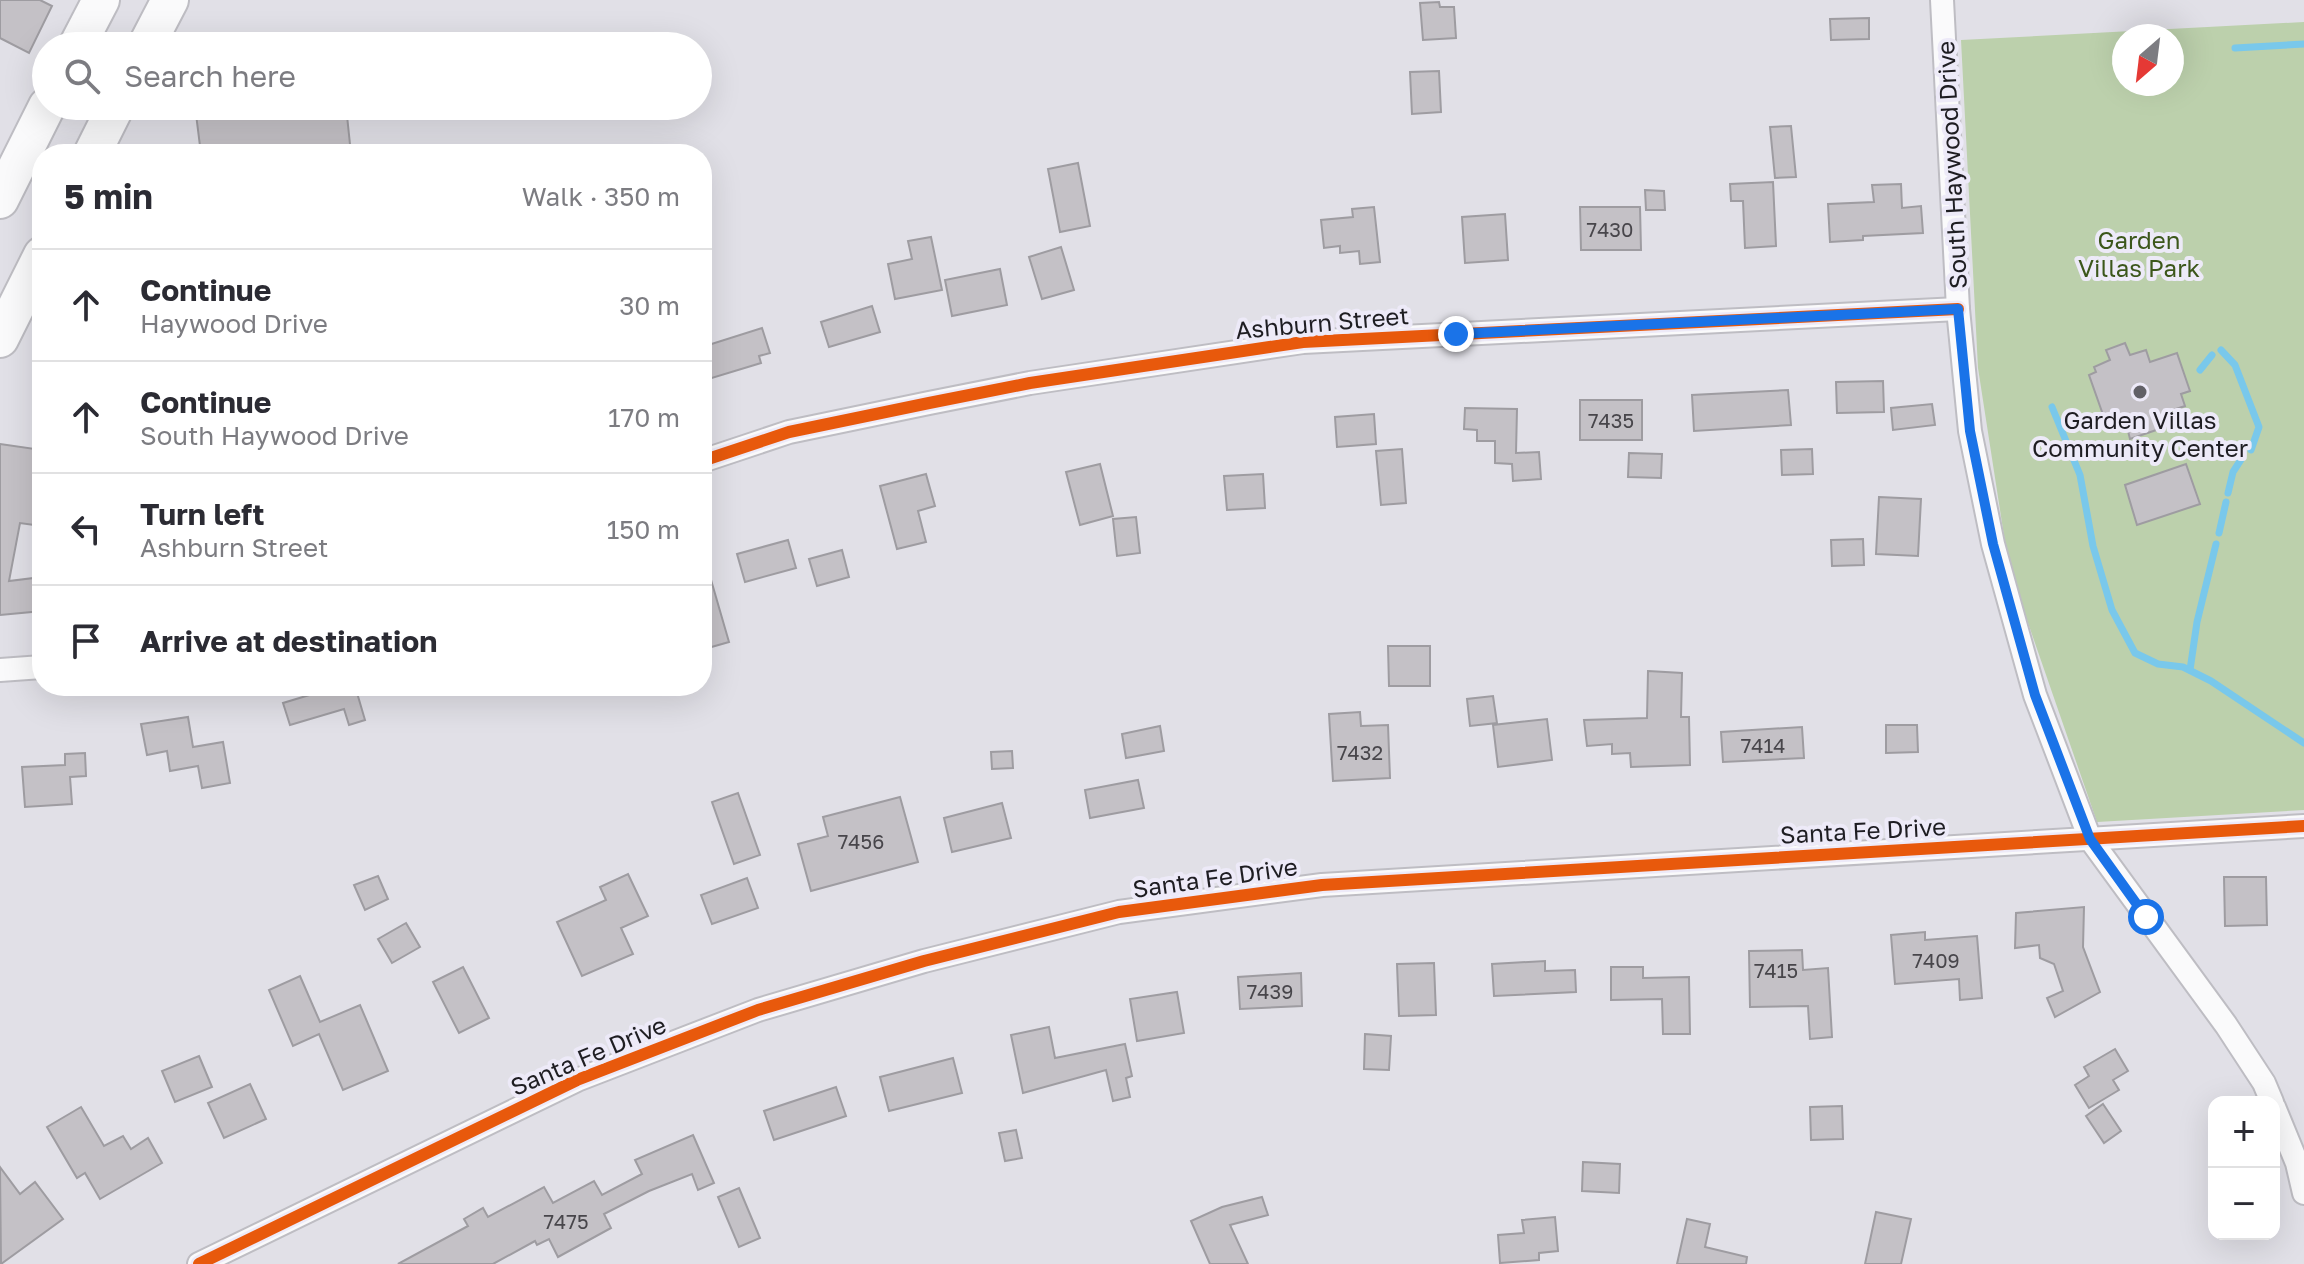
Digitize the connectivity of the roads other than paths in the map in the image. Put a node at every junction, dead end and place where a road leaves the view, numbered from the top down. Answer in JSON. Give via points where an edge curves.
{"nodes":[{"id":1,"x":101,"y":0,"type":"edge"},
{"id":2,"x":170,"y":0,"type":"edge"},
{"id":3,"x":1942,"y":0,"type":"edge"},
{"id":4,"x":84,"y":32,"type":"edge"},
{"id":5,"x":153,"y":32,"type":"edge"},
{"id":6,"x":40,"y":120,"type":"edge"},
{"id":7,"x":109,"y":120,"type":"edge"},
{"id":8,"x":97,"y":144,"type":"edge"},
{"id":9,"x":0,"y":200,"type":"edge"},
{"id":10,"x":32,"y":275,"type":"edge"},
{"id":11,"x":1958,"y":309,"type":"junction"},
{"id":12,"x":0,"y":339,"type":"edge"},
{"id":13,"x":712,"y":458,"type":"edge"},
{"id":14,"x":32,"y":668,"type":"edge"},
{"id":15,"x":0,"y":670,"type":"edge"},
{"id":16,"x":2304,"y":826,"type":"edge"},
{"id":17,"x":2090,"y":839,"type":"junction"},
{"id":18,"x":2270,"y":1096,"type":"edge"},
{"id":19,"x":2280,"y":1121,"type":"edge"},
{"id":20,"x":2304,"y":1193,"type":"edge"},
{"id":21,"x":199,"y":1264,"type":"edge"}],
"edges":[{"from":1,"to":4,"type":"main road"},
{"from":2,"to":5,"type":"main road"},
{"from":3,"to":11,"type":"street","name":"South Haywood Drive"},
{"from":6,"to":9,"type":"main road"},
{"from":7,"to":8,"type":"main road"},
{"from":10,"to":12,"type":"main road"},
{"from":11,"to":13,"type":"street","name":"Ashburn Street","via":[[1303,342],[972,394],[789,432]]},
{"from":11,"to":17,"type":"street","name":"South Haywood Drive","via":[[1970,431],[1993,544],[2035,695]]},
{"from":14,"to":15,"type":"street"},
{"from":16,"to":17,"type":"street","name":"Santa Fe Drive"},
{"from":17,"to":18,"type":"street","name":"South Haywood Drive","via":[[2226,1025]]},
{"from":17,"to":21,"type":"street","name":"Santa Fe Drive","via":[[1322,885],[1119,912],[758,1010],[577,1080]]},
{"from":19,"to":20,"type":"street","name":"South Haywood Drive"}]}
